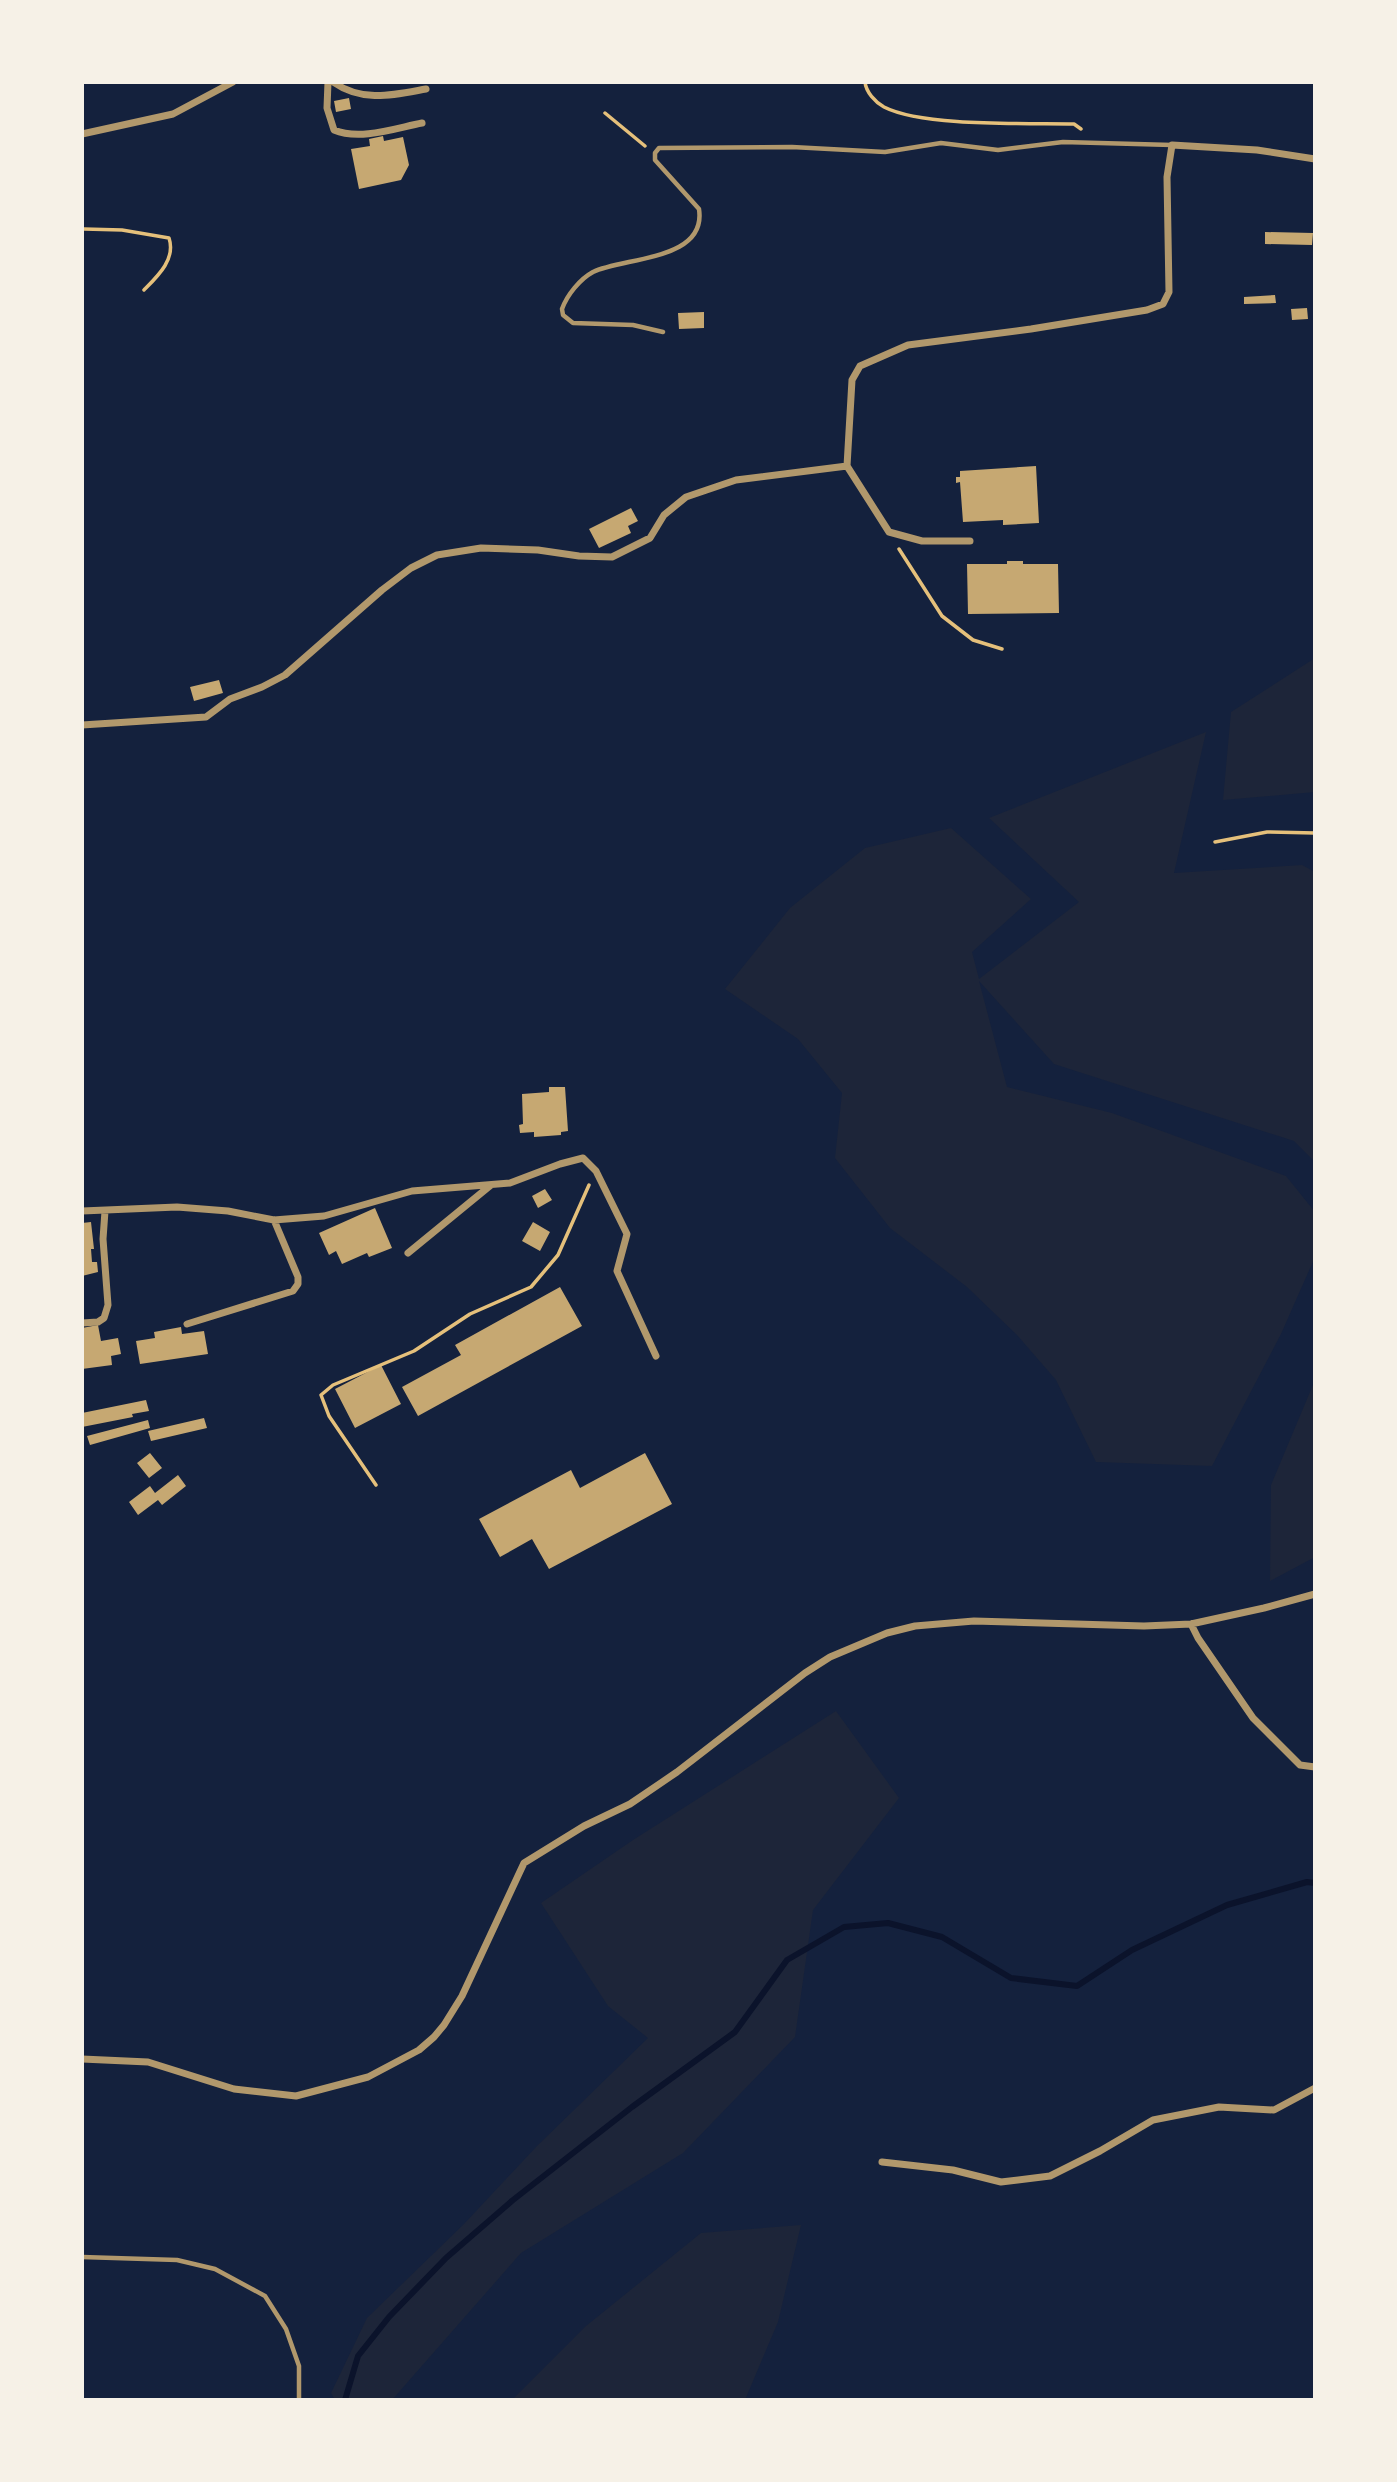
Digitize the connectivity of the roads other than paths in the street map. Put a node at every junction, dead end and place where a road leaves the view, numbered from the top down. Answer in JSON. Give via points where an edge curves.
{"nodes":[{"id":1,"x":233,"y":82,"type":"edge"},
{"id":2,"x":331,"y":82,"type":"edge"},
{"id":3,"x":426,"y":89,"type":"dead end"},
{"id":4,"x":422,"y":123,"type":"dead end"},
{"id":5,"x":82,"y":134,"type":"edge"},
{"id":6,"x":1172,"y":145,"type":"junction"},
{"id":7,"x":1315,"y":159,"type":"edge"},
{"id":8,"x":663,"y":332,"type":"dead end"},
{"id":9,"x":847,"y":466,"type":"junction"},
{"id":10,"x":970,"y":541,"type":"dead end"},
{"id":11,"x":82,"y":725,"type":"edge"},
{"id":12,"x":492,"y":1185,"type":"junction"},
{"id":13,"x":82,"y":1211,"type":"edge"},
{"id":14,"x":105,"y":1211,"type":"junction"},
{"id":15,"x":274,"y":1220,"type":"junction"},
{"id":16,"x":408,"y":1253,"type":"dead end"},
{"id":17,"x":82,"y":1323,"type":"edge"},
{"id":18,"x":187,"y":1324,"type":"dead end"},
{"id":19,"x":656,"y":1356,"type":"dead end"},
{"id":20,"x":1315,"y":1594,"type":"edge"},
{"id":21,"x":1191,"y":1623,"type":"junction"},
{"id":22,"x":1315,"y":1767,"type":"edge"},
{"id":23,"x":82,"y":2059,"type":"edge"},
{"id":24,"x":1315,"y":2088,"type":"edge"},
{"id":25,"x":882,"y":2162,"type":"dead end"},
{"id":26,"x":82,"y":2258,"type":"edge"},
{"id":27,"x":299,"y":2400,"type":"edge"}],
"edges":[{"from":1,"to":5,"type":"street","via":[[173,114]]},
{"from":2,"to":3,"type":"street","via":[[356,95],[382,97]]},
{"from":2,"to":4,"type":"street","via":[[327,108],[334,130],[345,135]]},
{"from":6,"to":7,"type":"street"},
{"from":6,"to":8,"type":"lane","via":[[1052,142],[998,150],[941,143],[885,152],[659,148],[655,160],[699,209],[697,230],[660,256],[594,272],[580,282],[562,315],[573,323],[603,322]]},
{"from":6,"to":9,"type":"street","via":[[1167,177],[1169,292],[1163,304],[1031,329],[908,345],[860,366],[852,380]]},
{"from":9,"to":10,"type":"street","via":[[889,532],[922,541]]},
{"from":9,"to":11,"type":"street","via":[[736,480],[686,497],[664,515],[650,538],[612,557],[481,548],[437,555],[382,590],[285,676],[230,699],[206,717]]},
{"from":12,"to":15,"type":"street","via":[[412,1191],[324,1216]]},
{"from":12,"to":16,"type":"street"},
{"from":12,"to":19,"type":"street","via":[[583,1158],[596,1171],[627,1234],[617,1271]]},
{"from":13,"to":14,"type":"street"},
{"from":14,"to":15,"type":"street","via":[[177,1207]]},
{"from":14,"to":17,"type":"street","via":[[108,1305],[104,1318]]},
{"from":15,"to":18,"type":"street","via":[[299,1276],[293,1291]]},
{"from":20,"to":21,"type":"street"},
{"from":21,"to":22,"type":"street","via":[[1253,1718],[1300,1765]]},
{"from":21,"to":23,"type":"street","via":[[942,1623],[887,1633],[830,1657],[630,1804],[524,1863],[444,2025],[419,2050],[368,2077],[296,2096],[234,2089],[148,2062]]},
{"from":24,"to":25,"type":"street","via":[[1274,2110],[1219,2107],[1153,2120],[1050,2176],[1001,2182]]},
{"from":26,"to":27,"type":"lane","via":[[177,2260],[215,2269],[265,2296],[286,2329],[299,2366]]}]}
